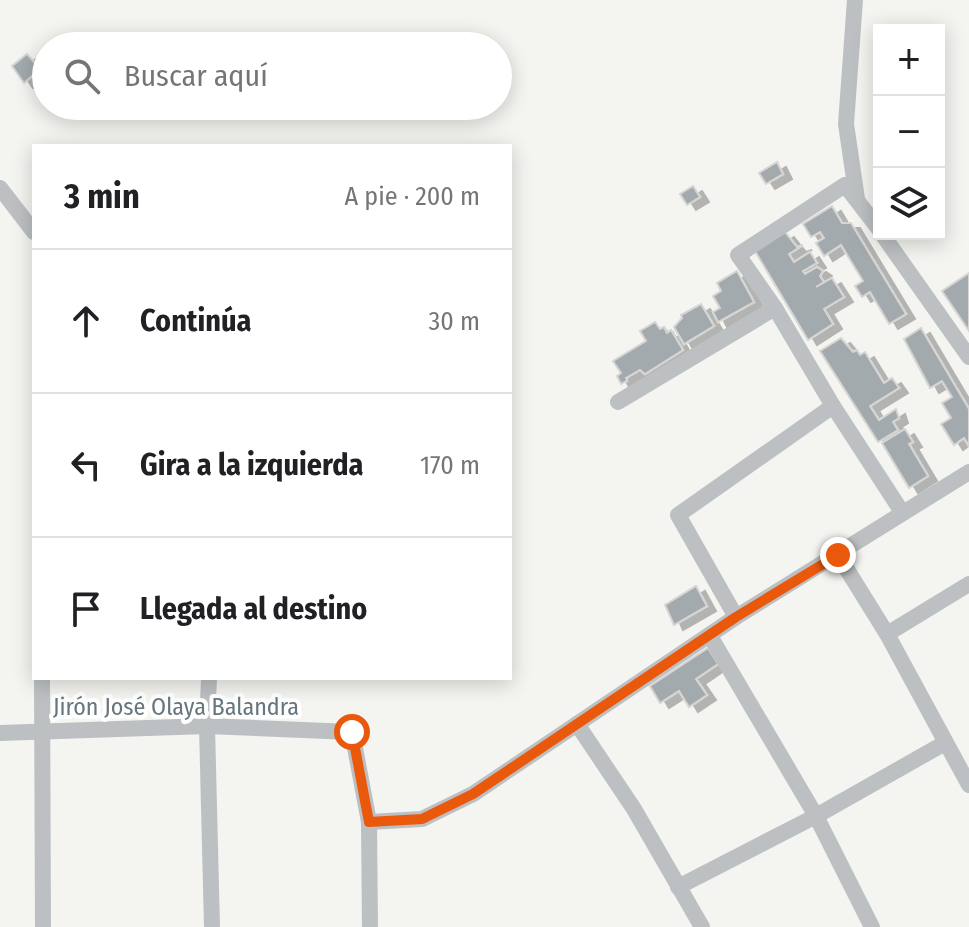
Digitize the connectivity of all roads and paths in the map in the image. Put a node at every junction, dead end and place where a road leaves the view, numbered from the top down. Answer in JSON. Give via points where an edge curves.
{"nodes":[{"id":1,"x":855,"y":0,"type":"edge"},
{"id":2,"x":0,"y":188,"type":"edge"},
{"id":3,"x":857,"y":199,"type":"junction"},
{"id":4,"x":873,"y":221,"type":"edge"},
{"id":5,"x":32,"y":229,"type":"edge"},
{"id":6,"x":887,"y":240,"type":"edge"},
{"id":7,"x":775,"y":308,"type":"junction"},
{"id":8,"x":969,"y":357,"type":"edge"},
{"id":9,"x":618,"y":402,"type":"dead end"},
{"id":10,"x":833,"y":406,"type":"junction"},
{"id":11,"x":969,"y":472,"type":"edge"},
{"id":12,"x":902,"y":512,"type":"junction"},
{"id":13,"x":838,"y":555,"type":"junction"},
{"id":14,"x":969,"y":584,"type":"edge"},
{"id":15,"x":736,"y":617,"type":"junction"},
{"id":16,"x":887,"y":634,"type":"junction"},
{"id":17,"x":710,"y":636,"type":"junction"},
{"id":18,"x":42,"y":680,"type":"edge"},
{"id":19,"x":209,"y":680,"type":"edge"},
{"id":20,"x":577,"y":724,"type":"junction"},
{"id":21,"x":207,"y":726,"type":"junction"},
{"id":22,"x":42,"y":731,"type":"junction"},
{"id":23,"x":0,"y":733,"type":"edge"},
{"id":24,"x":945,"y":743,"type":"junction"},
{"id":25,"x":969,"y":785,"type":"edge"},
{"id":26,"x":816,"y":816,"type":"junction"},
{"id":27,"x":369,"y":822,"type":"junction"},
{"id":28,"x":678,"y":887,"type":"junction"},
{"id":29,"x":43,"y":927,"type":"edge"},
{"id":30,"x":212,"y":927,"type":"edge"},
{"id":31,"x":370,"y":927,"type":"edge"},
{"id":32,"x":702,"y":927,"type":"edge"},
{"id":33,"x":872,"y":927,"type":"edge"}],
"edges":[{"from":1,"to":3,"type":"street","via":[[846,124]]},
{"from":2,"to":5,"type":"street"},
{"from":3,"to":4,"type":"street"},
{"from":3,"to":7,"type":"street","via":[[845,185],[738,255]]},
{"from":6,"to":8,"type":"street"},
{"from":7,"to":9,"type":"street"},
{"from":7,"to":10,"type":"street"},
{"from":10,"to":12,"type":"street"},
{"from":10,"to":15,"type":"street","via":[[678,515]]},
{"from":11,"to":12,"type":"street"},
{"from":12,"to":13,"type":"street"},
{"from":13,"to":15,"type":"street"},
{"from":13,"to":16,"type":"street"},
{"from":14,"to":16,"type":"street"},
{"from":15,"to":17,"type":"street"},
{"from":16,"to":24,"type":"street"},
{"from":17,"to":20,"type":"street"},
{"from":17,"to":26,"type":"street"},
{"from":18,"to":22,"type":"street"},
{"from":19,"to":21,"type":"street"},
{"from":20,"to":27,"type":"street","via":[[473,794],[422,819]]},
{"from":20,"to":28,"type":"street"},
{"from":21,"to":22,"type":"street","name":"Jirón José Olaya Balandra"},
{"from":21,"to":27,"type":"street","name":"Jirón José Olaya Balandra","via":[[352,732]]},
{"from":21,"to":30,"type":"street"},
{"from":22,"to":23,"type":"street","name":"Jirón José Olaya Balandra"},
{"from":22,"to":29,"type":"street"},
{"from":24,"to":25,"type":"street"},
{"from":24,"to":26,"type":"street"},
{"from":26,"to":28,"type":"street"},
{"from":26,"to":33,"type":"street"},
{"from":27,"to":31,"type":"street"},
{"from":28,"to":32,"type":"street"}]}
